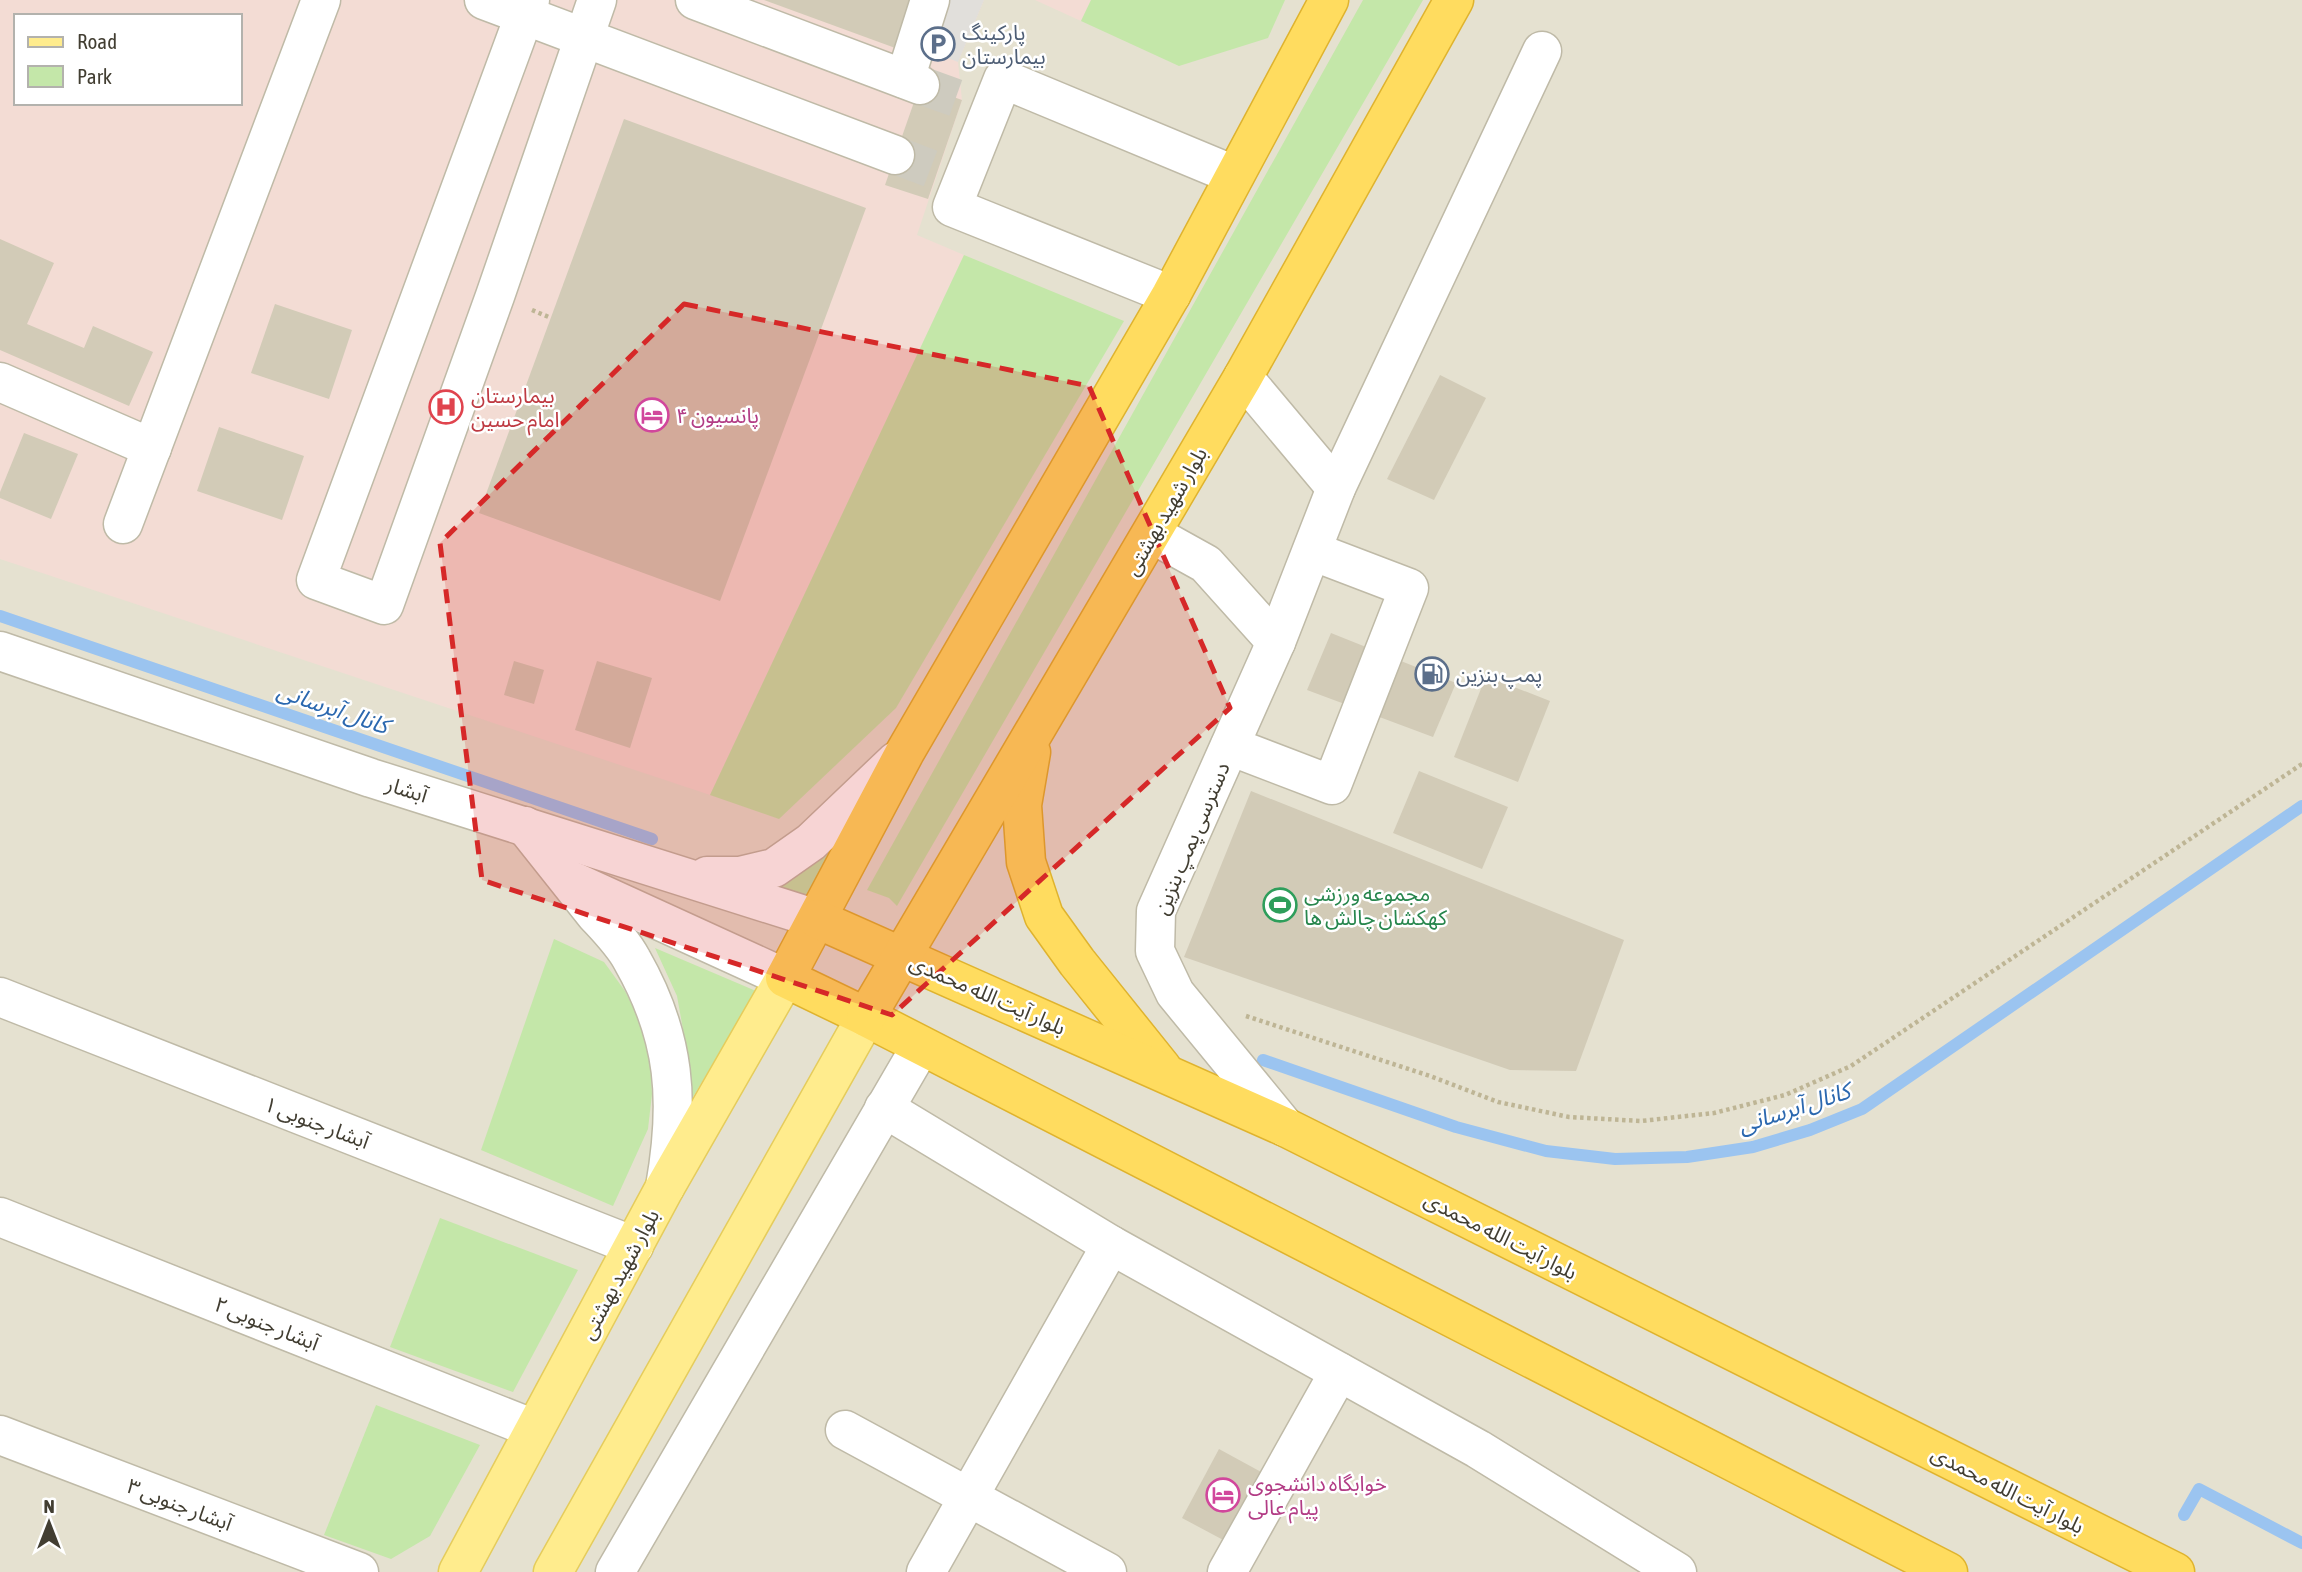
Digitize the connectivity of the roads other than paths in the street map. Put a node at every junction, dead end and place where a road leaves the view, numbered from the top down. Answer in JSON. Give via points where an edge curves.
{"nodes":[{"id":1,"x":321,"y":0,"type":"edge"},
{"id":2,"x":484,"y":0,"type":"edge"},
{"id":3,"x":597,"y":0,"type":"edge"},
{"id":4,"x":695,"y":0,"type":"edge"},
{"id":5,"x":930,"y":0,"type":"edge"},
{"id":6,"x":1329,"y":0,"type":"edge"},
{"id":7,"x":1454,"y":0,"type":"edge"},
{"id":8,"x":527,"y":8,"type":"edge"},
{"id":9,"x":583,"y":38,"type":"junction"},
{"id":10,"x":1542,"y":51,"type":"dead end"},
{"id":11,"x":895,"y":155,"type":"tunnel mouth"},
{"id":12,"x":1234,"y":175,"type":"junction"},
{"id":13,"x":1171,"y":295,"type":"junction"},
{"id":14,"x":1243,"y":377,"type":"junction"},
{"id":15,"x":0,"y":382,"type":"edge"},
{"id":16,"x":152,"y":448,"type":"junction"},
{"id":17,"x":1336,"y":488,"type":"junction"},
{"id":18,"x":123,"y":524,"type":"dead end"},
{"id":19,"x":1152,"y":534,"type":"junction"},
{"id":20,"x":1312,"y":551,"type":"junction"},
{"id":21,"x":1276,"y":642,"type":"junction"},
{"id":22,"x":0,"y":651,"type":"edge"},
{"id":23,"x":1055,"y":697,"type":"junction"},
{"id":24,"x":1230,"y":746,"type":"junction"},
{"id":25,"x":905,"y":752,"type":"junction"},
{"id":26,"x":525,"y":826,"type":"junction"},
{"id":27,"x":683,"y":877,"type":"junction"},
{"id":28,"x":567,"y":879,"type":"junction"},
{"id":29,"x":817,"y":919,"type":"junction"},
{"id":30,"x":902,"y":955,"type":"junction"},
{"id":31,"x":785,"y":978,"type":"junction"},
{"id":32,"x":0,"y":997,"type":"edge"},
{"id":33,"x":866,"y":1017,"type":"junction"},
{"id":34,"x":921,"y":1046,"type":"junction"},
{"id":35,"x":1165,"y":1072,"type":"junction"},
{"id":36,"x":884,"y":1108,"type":"junction"},
{"id":37,"x":1285,"y":1127,"type":"junction"},
{"id":38,"x":664,"y":1189,"type":"junction"},
{"id":39,"x":0,"y":1217,"type":"edge"},
{"id":40,"x":1111,"y":1245,"type":"junction"},
{"id":41,"x":634,"y":1247,"type":"junction"},
{"id":42,"x":1339,"y":1372,"type":"junction"},
{"id":43,"x":534,"y":1429,"type":"junction"},
{"id":44,"x":845,"y":1430,"type":"dead end"},
{"id":45,"x":0,"y":1435,"type":"edge"},
{"id":46,"x":968,"y":1498,"type":"junction"},
{"id":47,"x":359,"y":1572,"type":"edge"},
{"id":48,"x":458,"y":1572,"type":"edge"},
{"id":49,"x":553,"y":1572,"type":"edge"},
{"id":50,"x":615,"y":1572,"type":"edge"},
{"id":51,"x":926,"y":1572,"type":"edge"},
{"id":52,"x":1107,"y":1572,"type":"edge"},
{"id":53,"x":1227,"y":1572,"type":"edge"},
{"id":54,"x":1677,"y":1572,"type":"edge"},
{"id":55,"x":1948,"y":1572,"type":"edge"},
{"id":56,"x":2175,"y":1572,"type":"edge"}],
"edges":[{"from":1,"to":16,"type":"street"},
{"from":2,"to":8,"type":"street"},
{"from":3,"to":9,"type":"street"},
{"from":4,"to":5,"type":"street","via":[[912,82]]},
{"from":6,"to":12,"type":"highway","name":"بلوار شهید بهشتی"},
{"from":7,"to":14,"type":"highway","name":"بلوار شهید بهشتی"},
{"from":8,"to":9,"type":"street"},
{"from":8,"to":9,"type":"street","via":[[316,580],[384,605]]},
{"from":9,"to":11,"type":"street"},
{"from":10,"to":17,"type":"street","name":"دسترسی پمپ بنزین"},
{"from":12,"to":13,"type":"highway","name":"بلوار شهید بهشتی"},
{"from":12,"to":13,"type":"street","via":[[1003,79],[976,106],[951,176],[952,207]]},
{"from":13,"to":25,"type":"highway","name":"بلوار شهید بهشتی"},
{"from":14,"to":17,"type":"street"},
{"from":14,"to":19,"type":"highway","name":"بلوار شهید بهشتی"},
{"from":15,"to":16,"type":"street"},
{"from":16,"to":18,"type":"street"},
{"from":17,"to":20,"type":"street","name":"دسترسی پمپ بنزین"},
{"from":19,"to":21,"type":"street","via":[[1206,564]]},
{"from":19,"to":23,"type":"highway","name":"بلوار شهید بهشتی"},
{"from":20,"to":21,"type":"street","name":"دسترسی پمپ بنزین"},
{"from":20,"to":24,"type":"street","via":[[1409,588],[1332,785]]},
{"from":21,"to":24,"type":"street","name":"دسترسی پمپ بنزین"},
{"from":22,"to":26,"type":"street","name":"آبشار"},
{"from":23,"to":30,"type":"highway","name":"بلوار شهید بهشتی"},
{"from":23,"to":35,"type":"highway","via":[[1031,748],[1022,805],[1026,862],[1044,916]]},
{"from":24,"to":37,"type":"street","name":"دسترسی پمپ بنزین","via":[[1156,911],[1155,951],[1175,993]]},
{"from":25,"to":27,"type":"street","via":[[811,842],[774,868],[740,876]]},
{"from":25,"to":29,"type":"highway","name":"بلوار شهید بهشتی"},
{"from":26,"to":27,"type":"street","name":"آبشار"},
{"from":26,"to":28,"type":"street"},
{"from":27,"to":29,"type":"street","name":"آبشار"},
{"from":28,"to":31,"type":"street"},
{"from":28,"to":38,"type":"street","via":[[631,957],[667,1046],[674,1105]]},
{"from":29,"to":30,"type":"highway","name":"بلوار آیت الله محمدی"},
{"from":29,"to":31,"type":"highway","name":"بلوار شهید بهشتی"},
{"from":30,"to":33,"type":"highway","name":"بلوار شهید بهشتی"},
{"from":30,"to":35,"type":"highway","name":"بلوار آیت الله محمدی"},
{"from":31,"to":33,"type":"highway"},
{"from":31,"to":38,"type":"main road","name":"بلوار شهید بهشتی"},
{"from":32,"to":41,"type":"street","name":"آبشار جنوبی ۱"},
{"from":33,"to":34,"type":"highway"},
{"from":33,"to":49,"type":"main road","name":"بلوار شهید بهشتی"},
{"from":34,"to":36,"type":"street"},
{"from":34,"to":55,"type":"highway"},
{"from":35,"to":37,"type":"highway","name":"بلوار آیت الله محمدی"},
{"from":36,"to":40,"type":"street"},
{"from":36,"to":50,"type":"street"},
{"from":37,"to":56,"type":"highway","name":"بلوار آیت الله محمدی"},
{"from":38,"to":41,"type":"main road","name":"بلوار شهید بهشتی"},
{"from":39,"to":43,"type":"street","name":"آبشار جنوبی ۲"},
{"from":40,"to":42,"type":"street"},
{"from":40,"to":46,"type":"street"},
{"from":41,"to":43,"type":"main road","name":"بلوار شهید بهشتی"},
{"from":42,"to":53,"type":"street"},
{"from":42,"to":54,"type":"street","via":[[1478,1449]]},
{"from":43,"to":48,"type":"main road","name":"بلوار شهید بهشتی"},
{"from":44,"to":46,"type":"street"},
{"from":45,"to":47,"type":"street","name":"آبشار جنوبی ۳"},
{"from":46,"to":51,"type":"street"},
{"from":46,"to":52,"type":"street"}]}
